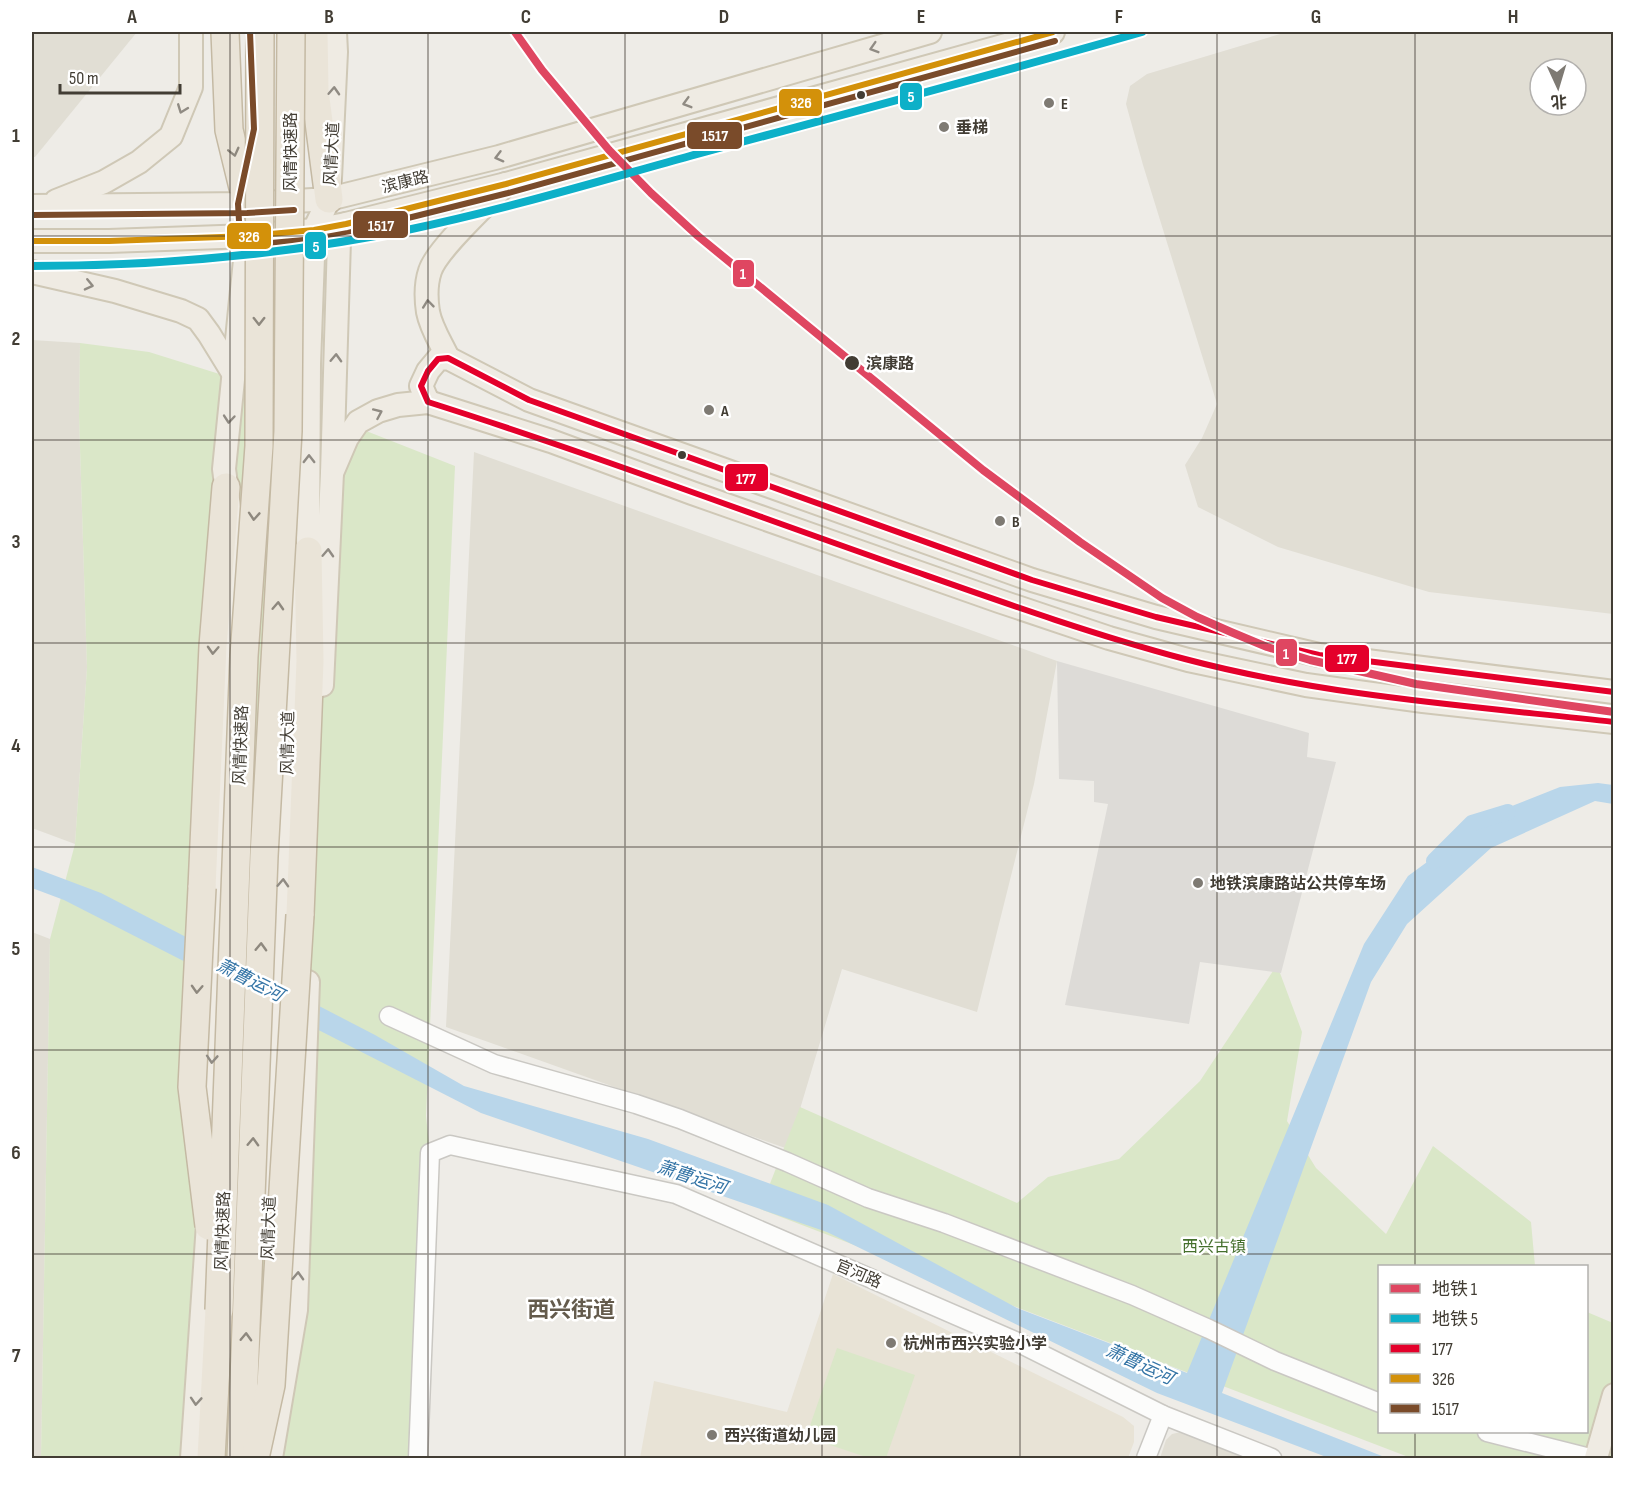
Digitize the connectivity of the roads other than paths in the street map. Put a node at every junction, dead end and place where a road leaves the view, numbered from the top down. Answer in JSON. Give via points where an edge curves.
{"nodes":[{"id":1,"x":190,"y":32,"type":"edge"},
{"id":2,"x":225,"y":32,"type":"edge"},
{"id":3,"x":259,"y":32,"type":"edge"},
{"id":4,"x":291,"y":32,"type":"edge"},
{"id":5,"x":314,"y":32,"type":"edge"},
{"id":6,"x":335,"y":32,"type":"edge"},
{"id":7,"x":930,"y":32,"type":"edge"},
{"id":8,"x":1053,"y":32,"type":"edge"},
{"id":9,"x":506,"y":184,"type":"junction"},
{"id":10,"x":329,"y":199,"type":"junction"},
{"id":11,"x":301,"y":201,"type":"junction"},
{"id":12,"x":247,"y":204,"type":"junction"},
{"id":13,"x":37,"y":206,"type":"edge"},
{"id":14,"x":346,"y":224,"type":"junction"},
{"id":15,"x":314,"y":230,"type":"junction"},
{"id":16,"x":249,"y":236,"type":"junction"},
{"id":17,"x":32,"y":241,"type":"edge"},
{"id":18,"x":32,"y":272,"type":"edge"},
{"id":19,"x":448,"y":358,"type":"junction"},
{"id":20,"x":233,"y":373,"type":"junction"},
{"id":21,"x":428,"y":402,"type":"junction"},
{"id":22,"x":332,"y":473,"type":"junction"},
{"id":23,"x":226,"y":487,"type":"joint"},
{"id":24,"x":308,"y":551,"type":"junction"},
{"id":25,"x":1614,"y":692,"type":"edge"},
{"id":26,"x":1614,"y":722,"type":"edge"},
{"id":27,"x":210,"y":894,"type":"junction"},
{"id":28,"x":388,"y":1016,"type":"dead end"},
{"id":29,"x":219,"y":1310,"type":"junction"},
{"id":30,"x":1614,"y":1395,"type":"edge"},
{"id":31,"x":1378,"y":1402,"type":"edge"},
{"id":32,"x":1163,"y":1415,"type":"junction"},
{"id":33,"x":1495,"y":1433,"type":"edge"},
{"id":34,"x":192,"y":1458,"type":"edge"},
{"id":35,"x":211,"y":1458,"type":"edge"},
{"id":36,"x":241,"y":1458,"type":"edge"},
{"id":37,"x":256,"y":1458,"type":"edge"},
{"id":38,"x":271,"y":1458,"type":"edge"},
{"id":39,"x":418,"y":1458,"type":"edge"},
{"id":40,"x":1146,"y":1458,"type":"edge"},
{"id":41,"x":1272,"y":1458,"type":"edge"},
{"id":42,"x":1590,"y":1458,"type":"edge"},
{"id":43,"x":1596,"y":1458,"type":"edge"}],
"edges":[{"from":1,"to":13,"type":"main road","one_way":true,"via":[[190,87],[171,136],[139,162],[104,182]]},
{"from":2,"to":12,"type":"highway","one_way":true,"via":[[229,130]]},
{"from":3,"to":12,"type":"main road","via":[[263,130]]},
{"from":3,"to":29,"type":"highway","name":"风情快速路","one_way":true,"bridge":true,"via":[[259,446],[243,667]]},
{"from":4,"to":11,"type":"main road"},
{"from":36,"to":4,"type":"highway","name":"风情快速路","one_way":true,"bridge":true,"via":[[264,856],[288,431]]},
{"from":5,"to":10,"type":"highway","via":[[315,91]]},
{"from":10,"to":6,"type":"main road","name":"风情大道","one_way":true},
{"from":7,"to":10,"type":"main road","name":"滨康路","one_way":true,"via":[[499,157]]},
{"from":8,"to":9,"type":"main road","name":"滨康路"},
{"from":9,"to":14,"type":"main road","name":"滨康路"},
{"from":19,"to":9,"type":"main road","one_way":true,"via":[[428,312],[430,269],[448,244]]},
{"from":10,"to":11,"type":"main road","name":"滨康路"},
{"from":10,"to":15,"type":"main road","name":"风情大道"},
{"from":11,"to":12,"type":"main road","name":"滨康路"},
{"from":11,"to":15,"type":"main road"},
{"from":12,"to":13,"type":"main road","name":"滨康路"},
{"from":12,"to":16,"type":"main road"},
{"from":14,"to":15,"type":"main road","name":"滨康路"},
{"from":22,"to":14,"type":"main road","one_way":true,"via":[[339,240]]},
{"from":15,"to":16,"type":"main road","name":"滨康路"},
{"from":24,"to":15,"type":"main road","name":"风情大道","one_way":true},
{"from":16,"to":17,"type":"main road","name":"滨康路"},
{"from":16,"to":20,"type":"main road"},
{"from":18,"to":20,"type":"main road","one_way":true,"via":[[115,291],[198,319]]},
{"from":19,"to":21,"type":"main road","via":[[438,359],[424,379],[421,386]]},
{"from":19,"to":25,"type":"main road","via":[[530,400],[1032,580],[1156,617],[1319,655]]},
{"from":20,"to":23,"type":"main road","one_way":true,"via":[[224,469]]},
{"from":22,"to":21,"type":"main road","one_way":true,"via":[[346,438],[358,422],[398,405]]},
{"from":21,"to":26,"type":"main road","via":[[551,441],[999,601],[1176,657],[1306,685]]},
{"from":38,"to":22,"type":"main road","one_way":true,"via":[[296,1310]]},
{"from":23,"to":27,"type":"highway","one_way":true,"via":[[213,646]]},
{"from":24,"to":37,"type":"highway","bridge":true,"via":[[310,661],[300,915],[271,1385]]},
{"from":37,"to":24,"type":"main road","name":"风情大道","one_way":true,"via":[[279,1028],[289,662]]},
{"from":27,"to":29,"type":"highway","one_way":true,"bridge":true,"via":[[192,1087]]},
{"from":27,"to":34,"type":"main road","one_way":true,"via":[[216,1001],[210,1084],[210,1192]]},
{"from":28,"to":31,"type":"street","via":[[494,1064],[680,1119],[868,1198],[1132,1295],[1275,1361]]},
{"from":29,"to":35,"type":"highway","name":"风情快速路"},
{"from":30,"to":43,"type":"main road"},
{"from":32,"to":39,"type":"street","name":"官河路","via":[[1015,1341],[676,1194],[450,1145],[430,1153]]},
{"from":32,"to":40,"type":"street"},
{"from":32,"to":41,"type":"street","name":"官河路"},
{"from":33,"to":42,"type":"street"}]}
